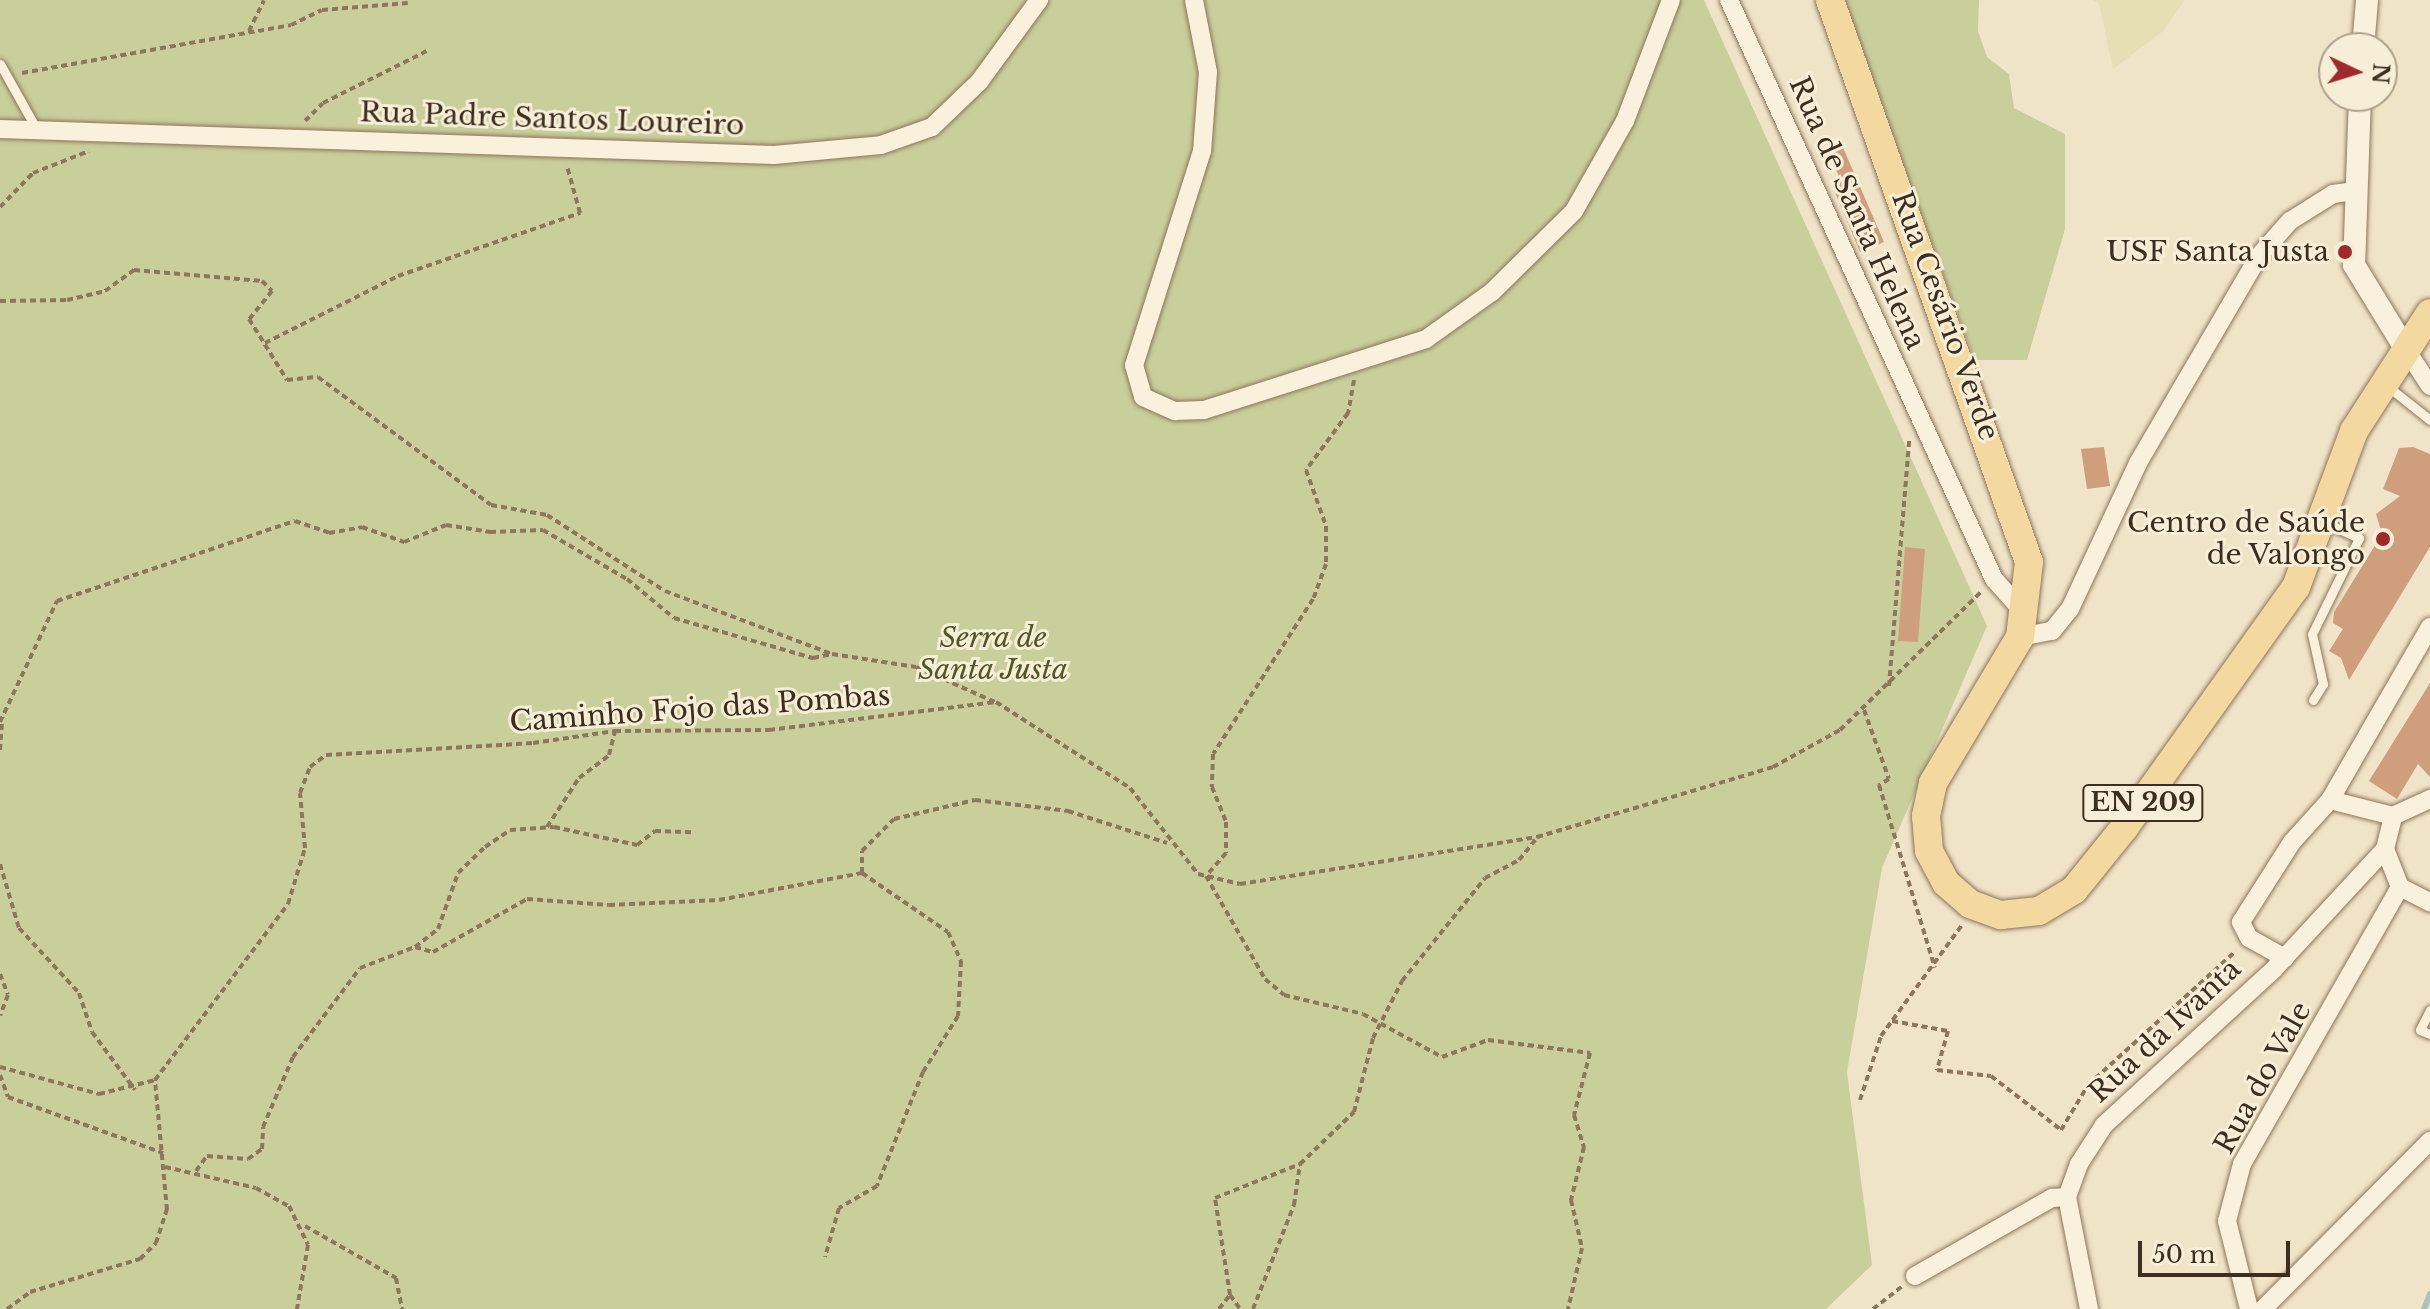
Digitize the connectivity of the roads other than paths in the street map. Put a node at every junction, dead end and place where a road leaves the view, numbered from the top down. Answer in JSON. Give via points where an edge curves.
{"nodes":[{"id":1,"x":1039,"y":0,"type":"edge"},
{"id":2,"x":1194,"y":0,"type":"edge"},
{"id":3,"x":1671,"y":0,"type":"edge"},
{"id":4,"x":1729,"y":0,"type":"edge"},
{"id":5,"x":1830,"y":0,"type":"edge"},
{"id":6,"x":2367,"y":0,"type":"edge"},
{"id":7,"x":2364,"y":32,"type":"edge"},
{"id":8,"x":0,"y":64,"type":"edge"},
{"id":9,"x":2359,"y":112,"type":"edge"},
{"id":10,"x":0,"y":129,"type":"edge"},
{"id":11,"x":37,"y":130,"type":"junction"},
{"id":12,"x":2354,"y":191,"type":"junction"},
{"id":13,"x":2430,"y":313,"type":"edge"},
{"id":14,"x":2403,"y":345,"type":"junction"},
{"id":15,"x":2380,"y":381,"type":"junction"},
{"id":16,"x":2430,"y":386,"type":"edge"},
{"id":17,"x":2430,"y":420,"type":"edge"},
{"id":18,"x":2325,"y":523,"type":"junction"},
{"id":19,"x":2023,"y":626,"type":"junction"},
{"id":20,"x":2430,"y":627,"type":"edge"},
{"id":21,"x":2313,"y":700,"type":"dead end"},
{"id":22,"x":2430,"y":799,"type":"edge"},
{"id":23,"x":2330,"y":800,"type":"junction"},
{"id":24,"x":2393,"y":816,"type":"junction"},
{"id":25,"x":2385,"y":849,"type":"junction"},
{"id":26,"x":2400,"y":887,"type":"junction"},
{"id":27,"x":2430,"y":902,"type":"edge"},
{"id":28,"x":2279,"y":964,"type":"junction"},
{"id":29,"x":2430,"y":1010,"type":"edge"},
{"id":30,"x":2430,"y":1034,"type":"edge"},
{"id":31,"x":2430,"y":1141,"type":"edge"},
{"id":32,"x":2067,"y":1197,"type":"junction"},
{"id":33,"x":1915,"y":1276,"type":"road end"},
{"id":34,"x":2089,"y":1309,"type":"edge"},
{"id":35,"x":2249,"y":1309,"type":"edge"},
{"id":36,"x":2263,"y":1309,"type":"edge"}],
"edges":[{"from":1,"to":11,"type":"street","name":"Rua Padre Santos Loureiro","via":[[979,82],[932,127],[881,145],[774,155]]},
{"from":2,"to":3,"type":"street","via":[[1208,72],[1202,151],[1134,365],[1143,397],[1175,411],[1204,410],[1352,366],[1437,331],[1492,292],[1574,211],[1625,121]]},
{"from":4,"to":19,"type":"street","name":"Rua de Santa Helena","via":[[1994,579]]},
{"from":5,"to":19,"type":"main road","name":"Rua Cesário Verde","via":[[2020,521],[2029,562]]},
{"from":6,"to":7,"type":"street"},
{"from":8,"to":11,"type":"lane"},
{"from":9,"to":12,"type":"street"},
{"from":10,"to":11,"type":"street","name":"Rua Padre Santos Loureiro"},
{"from":12,"to":14,"type":"street","via":[[2354,265]]},
{"from":12,"to":19,"type":"street","via":[[2333,194],[2290,221],[2259,256],[2138,463],[2070,609],[2052,631]]},
{"from":13,"to":14,"type":"main road","number":"EN 209"},
{"from":14,"to":15,"type":"main road","number":"EN 209"},
{"from":14,"to":16,"type":"street"},
{"from":15,"to":17,"type":"lane"},
{"from":15,"to":18,"type":"main road","number":"EN 209","via":[[2354,431]]},
{"from":18,"to":19,"type":"main road","number":"EN 209","via":[[2271,625],[2074,890],[2039,911],[2001,915],[1970,904],[1946,883],[1929,851],[1926,816],[1933,783]]},
{"from":18,"to":21,"type":"lane","via":[[2359,538],[2312,634],[2323,684]]},
{"from":20,"to":23,"type":"street"},
{"from":22,"to":24,"type":"street"},
{"from":23,"to":24,"type":"street"},
{"from":23,"to":28,"type":"street","via":[[2263,885],[2241,922],[2249,938]]},
{"from":24,"to":25,"type":"street","name":"Rua da Ivanta"},
{"from":25,"to":26,"type":"street"},
{"from":25,"to":28,"type":"street","name":"Rua da Ivanta"},
{"from":26,"to":27,"type":"street"},
{"from":26,"to":35,"type":"street","name":"Rua do Vale","via":[[2242,1164],[2227,1221]]},
{"from":28,"to":32,"type":"street","name":"Rua da Ivanta","via":[[2104,1125]]},
{"from":29,"to":30,"type":"lane","via":[[2420,1030]]},
{"from":31,"to":36,"type":"street"},
{"from":32,"to":33,"type":"street","via":[[2052,1198]]},
{"from":32,"to":34,"type":"street"}]}
